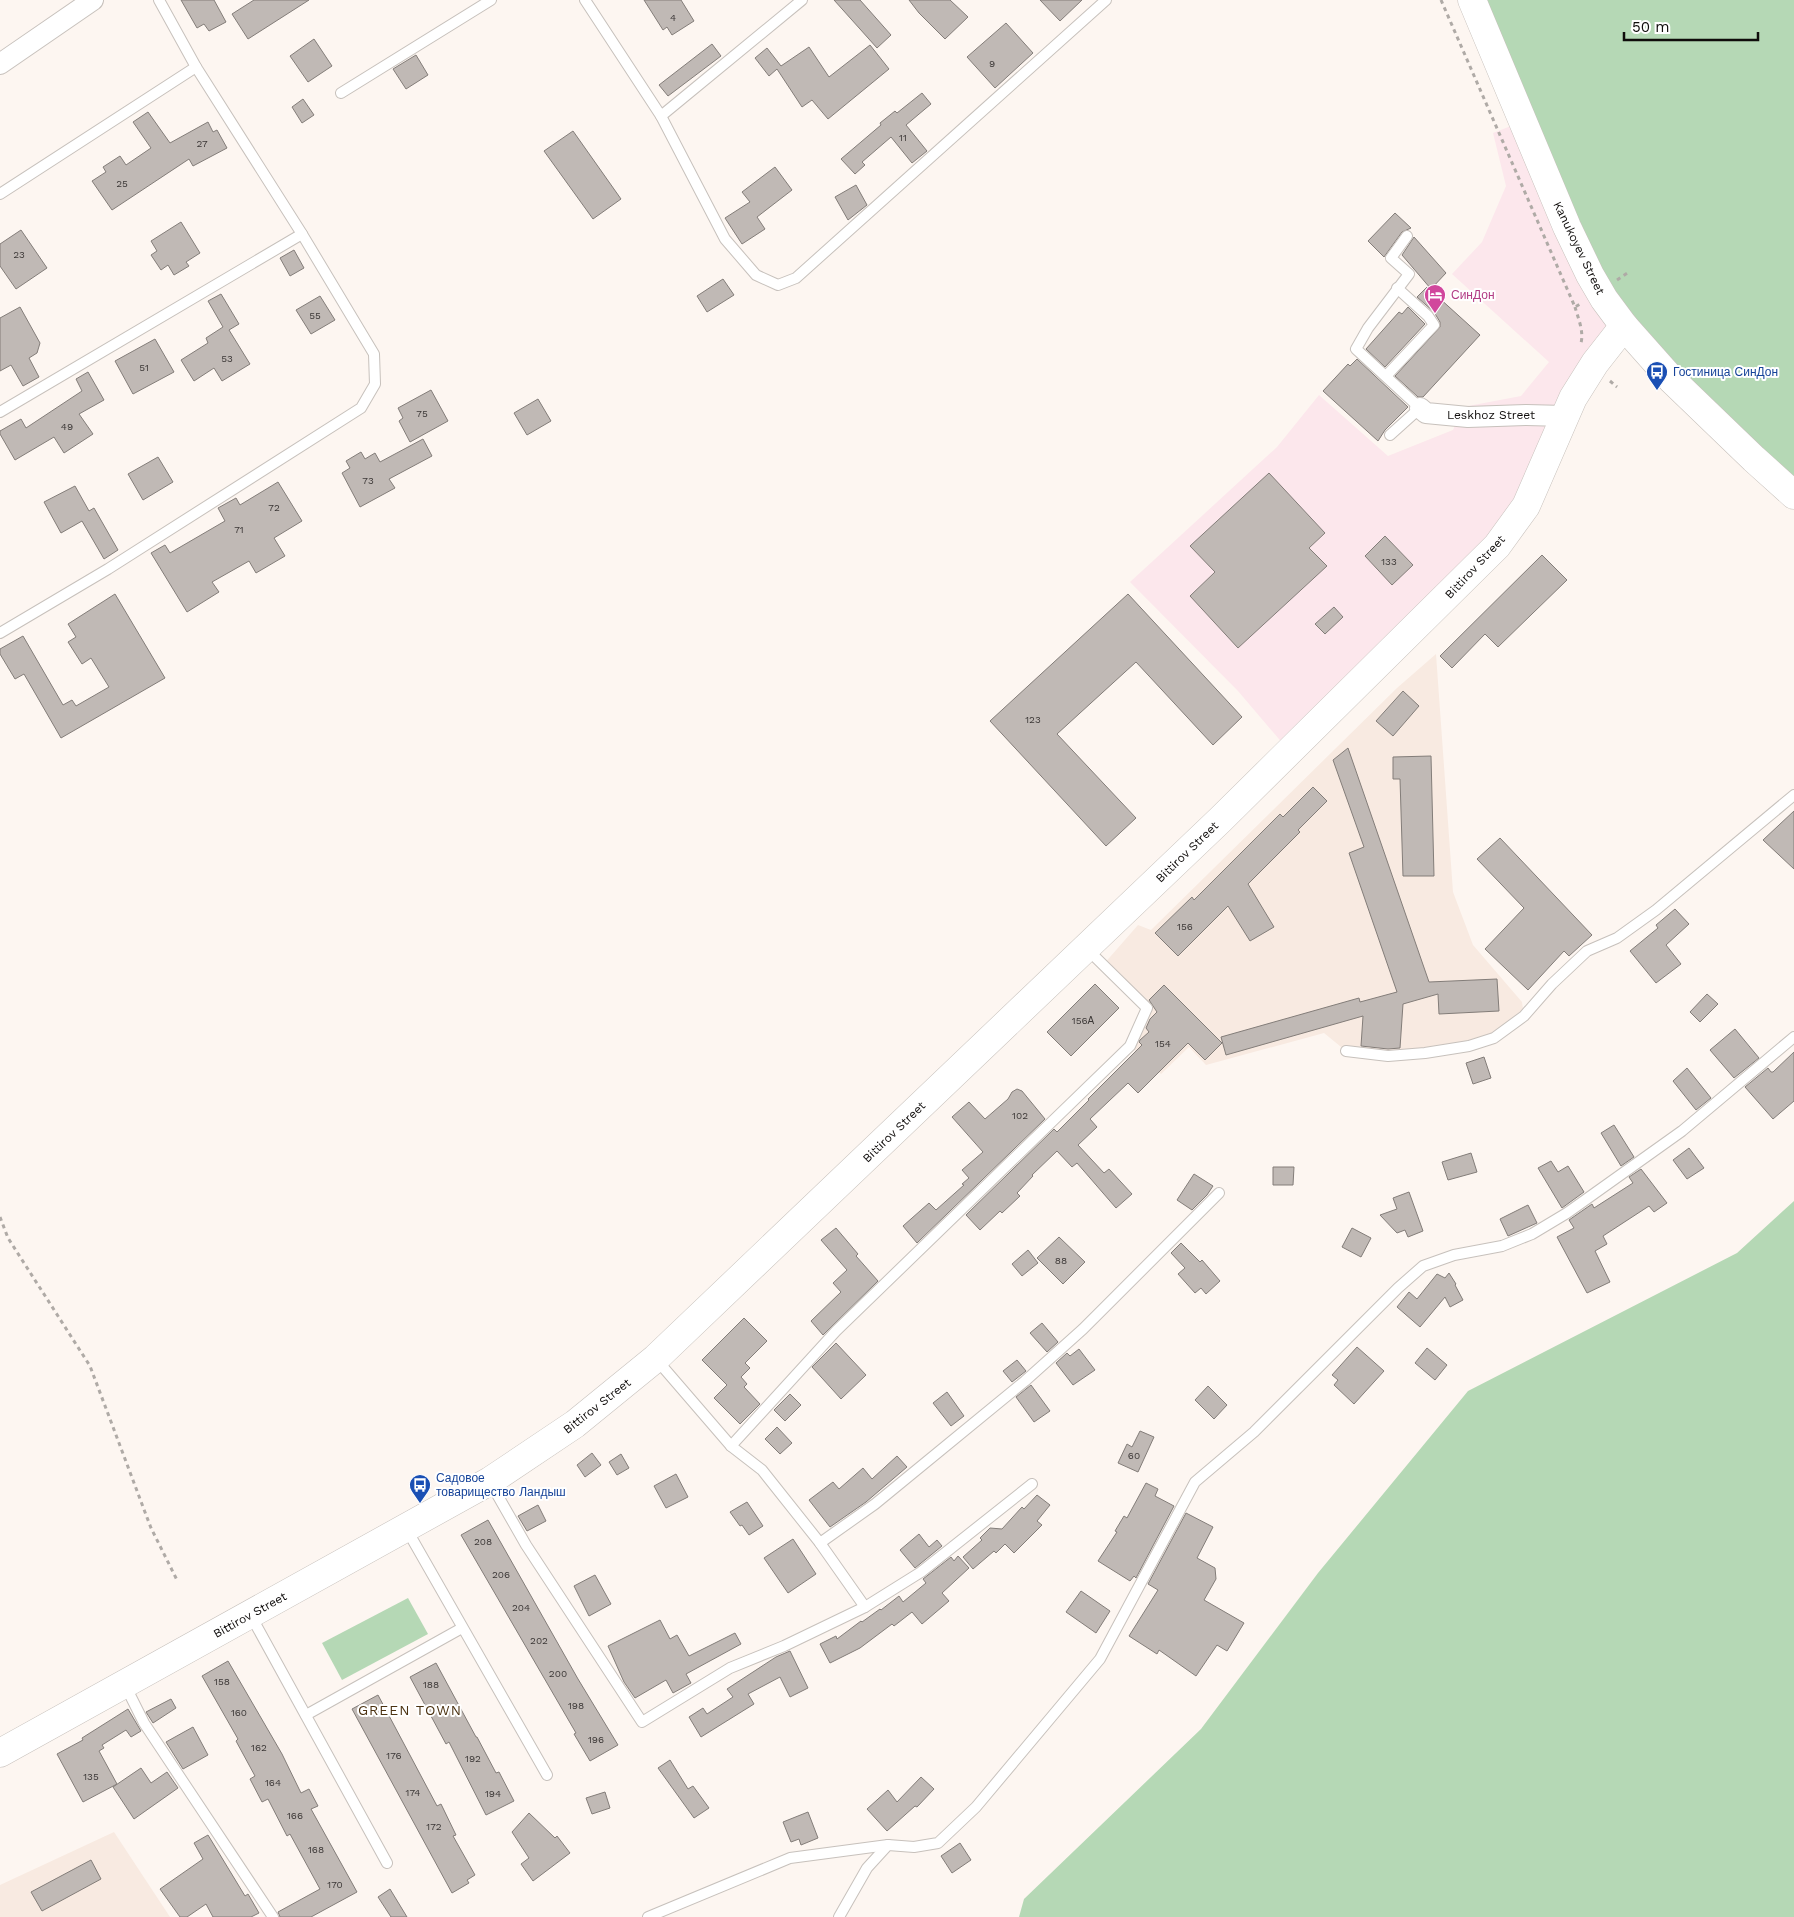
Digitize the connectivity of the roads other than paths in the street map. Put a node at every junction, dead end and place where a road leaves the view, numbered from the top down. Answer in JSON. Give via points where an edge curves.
{"nodes":[{"id":1,"x":93,"y":0,"type":"edge"},
{"id":2,"x":159,"y":0,"type":"edge"},
{"id":3,"x":491,"y":0,"type":"edge"},
{"id":4,"x":585,"y":0,"type":"edge"},
{"id":5,"x":802,"y":0,"type":"edge"},
{"id":6,"x":1106,"y":0,"type":"edge"},
{"id":7,"x":1472,"y":0,"type":"edge"},
{"id":8,"x":0,"y":64,"type":"edge"},
{"id":9,"x":196,"y":67,"type":"junction"},
{"id":10,"x":341,"y":93,"type":"dead end"},
{"id":11,"x":660,"y":116,"type":"junction"},
{"id":12,"x":0,"y":194,"type":"edge"},
{"id":13,"x":302,"y":234,"type":"junction"},
{"id":14,"x":1407,"y":236,"type":"dead end"},
{"id":15,"x":1397,"y":288,"type":"junction"},
{"id":16,"x":1624,"y":326,"type":"junction"},
{"id":17,"x":1386,"y":376,"type":"junction"},
{"id":18,"x":1420,"y":408,"type":"junction"},
{"id":19,"x":0,"y":412,"type":"edge"},
{"id":20,"x":1565,"y":416,"type":"junction"},
{"id":21,"x":1390,"y":435,"type":"dead end"},
{"id":22,"x":1794,"y":495,"type":"edge"},
{"id":23,"x":0,"y":633,"type":"edge"},
{"id":24,"x":1794,"y":795,"type":"edge"},
{"id":25,"x":1087,"y":948,"type":"junction"},
{"id":26,"x":1794,"y":1036,"type":"edge"},
{"id":27,"x":1346,"y":1050,"type":"dead end"},
{"id":28,"x":1219,"y":1193,"type":"dead end"},
{"id":29,"x":656,"y":1358,"type":"junction"},
{"id":30,"x":731,"y":1446,"type":"junction"},
{"id":31,"x":490,"y":1481,"type":"junction"},
{"id":32,"x":1032,"y":1484,"type":"dead end"},
{"id":33,"x":406,"y":1529,"type":"junction"},
{"id":34,"x":820,"y":1543,"type":"junction"},
{"id":35,"x":865,"y":1607,"type":"junction"},
{"id":36,"x":250,"y":1615,"type":"junction"},
{"id":37,"x":462,"y":1628,"type":"junction"},
{"id":38,"x":124,"y":1684,"type":"junction"},
{"id":39,"x":306,"y":1715,"type":"junction"},
{"id":40,"x":0,"y":1753,"type":"edge"},
{"id":41,"x":546,"y":1775,"type":"dead end"},
{"id":42,"x":888,"y":1845,"type":"junction"},
{"id":43,"x":387,"y":1863,"type":"dead end"},
{"id":44,"x":273,"y":1917,"type":"edge"},
{"id":45,"x":648,"y":1917,"type":"edge"},
{"id":46,"x":839,"y":1917,"type":"edge"}],
"edges":[{"from":1,"to":8,"type":"street"},
{"from":2,"to":9,"type":"lane"},
{"from":3,"to":10,"type":"lane"},
{"from":4,"to":11,"type":"lane"},
{"from":5,"to":11,"type":"lane"},
{"from":6,"to":11,"type":"lane","via":[[796,278],[778,285],[756,275],[725,239]]},
{"from":7,"to":16,"type":"street","name":"Kanukoyev Street","via":[[1567,227],[1590,275]]},
{"from":9,"to":12,"type":"lane"},
{"from":9,"to":13,"type":"lane"},
{"from":13,"to":19,"type":"lane"},
{"from":13,"to":23,"type":"lane","via":[[374,354],[375,384],[361,408],[108,569]]},
{"from":14,"to":15,"type":"lane","via":[[1391,258],[1409,274]]},
{"from":15,"to":17,"type":"lane","via":[[1356,349]]},
{"from":15,"to":17,"type":"lane","via":[[1434,325]]},
{"from":16,"to":20,"type":"street","name":"Bittirov Street","via":[[1585,379]]},
{"from":16,"to":22,"type":"street","name":"Kanukoyev Street","via":[[1672,380]]},
{"from":17,"to":18,"type":"lane"},
{"from":18,"to":20,"type":"street","name":"Leskhoz Street","via":[[1426,413],[1468,417]]},
{"from":18,"to":21,"type":"lane"},
{"from":20,"to":25,"type":"street","name":"Bittirov Street","via":[[1526,506],[1497,546]]},
{"from":24,"to":27,"type":"lane","via":[[1656,910],[1617,938],[1587,951],[1524,1016],[1494,1038],[1469,1046],[1425,1053],[1388,1056]]},
{"from":25,"to":29,"type":"street","name":"Bittirov Street"},
{"from":25,"to":30,"type":"lane","via":[[1148,1008],[1130,1046],[836,1331]]},
{"from":26,"to":42,"type":"lane","via":[[1682,1131],[1567,1213],[1532,1234],[1502,1246],[1454,1255],[1424,1266],[1398,1288],[1254,1432],[1195,1482],[1100,1659],[976,1807],[938,1843],[914,1847]]},
{"from":28,"to":34,"type":"lane","via":[[1083,1330],[1026,1381],[875,1504]]},
{"from":29,"to":30,"type":"lane"},
{"from":29,"to":31,"type":"street","name":"Bittirov Street","via":[[575,1424]]},
{"from":30,"to":34,"type":"lane","via":[[762,1470]]},
{"from":31,"to":33,"type":"street","name":"Bittirov Street"},
{"from":31,"to":35,"type":"lane","via":[[526,1545],[642,1722],[730,1668]]},
{"from":32,"to":35,"type":"lane","via":[[921,1572]]},
{"from":33,"to":36,"type":"street","name":"Bittirov Street"},
{"from":33,"to":37,"type":"lane"},
{"from":34,"to":35,"type":"lane"},
{"from":36,"to":38,"type":"street","name":"Bittirov Street"},
{"from":36,"to":39,"type":"lane"},
{"from":37,"to":39,"type":"lane"},
{"from":37,"to":41,"type":"lane"},
{"from":38,"to":40,"type":"street","name":"Bittirov Street"},
{"from":38,"to":44,"type":"lane","via":[[144,1723]]},
{"from":39,"to":43,"type":"lane"},
{"from":42,"to":45,"type":"lane","via":[[790,1858]]},
{"from":42,"to":46,"type":"lane","via":[[867,1868]]}]}
